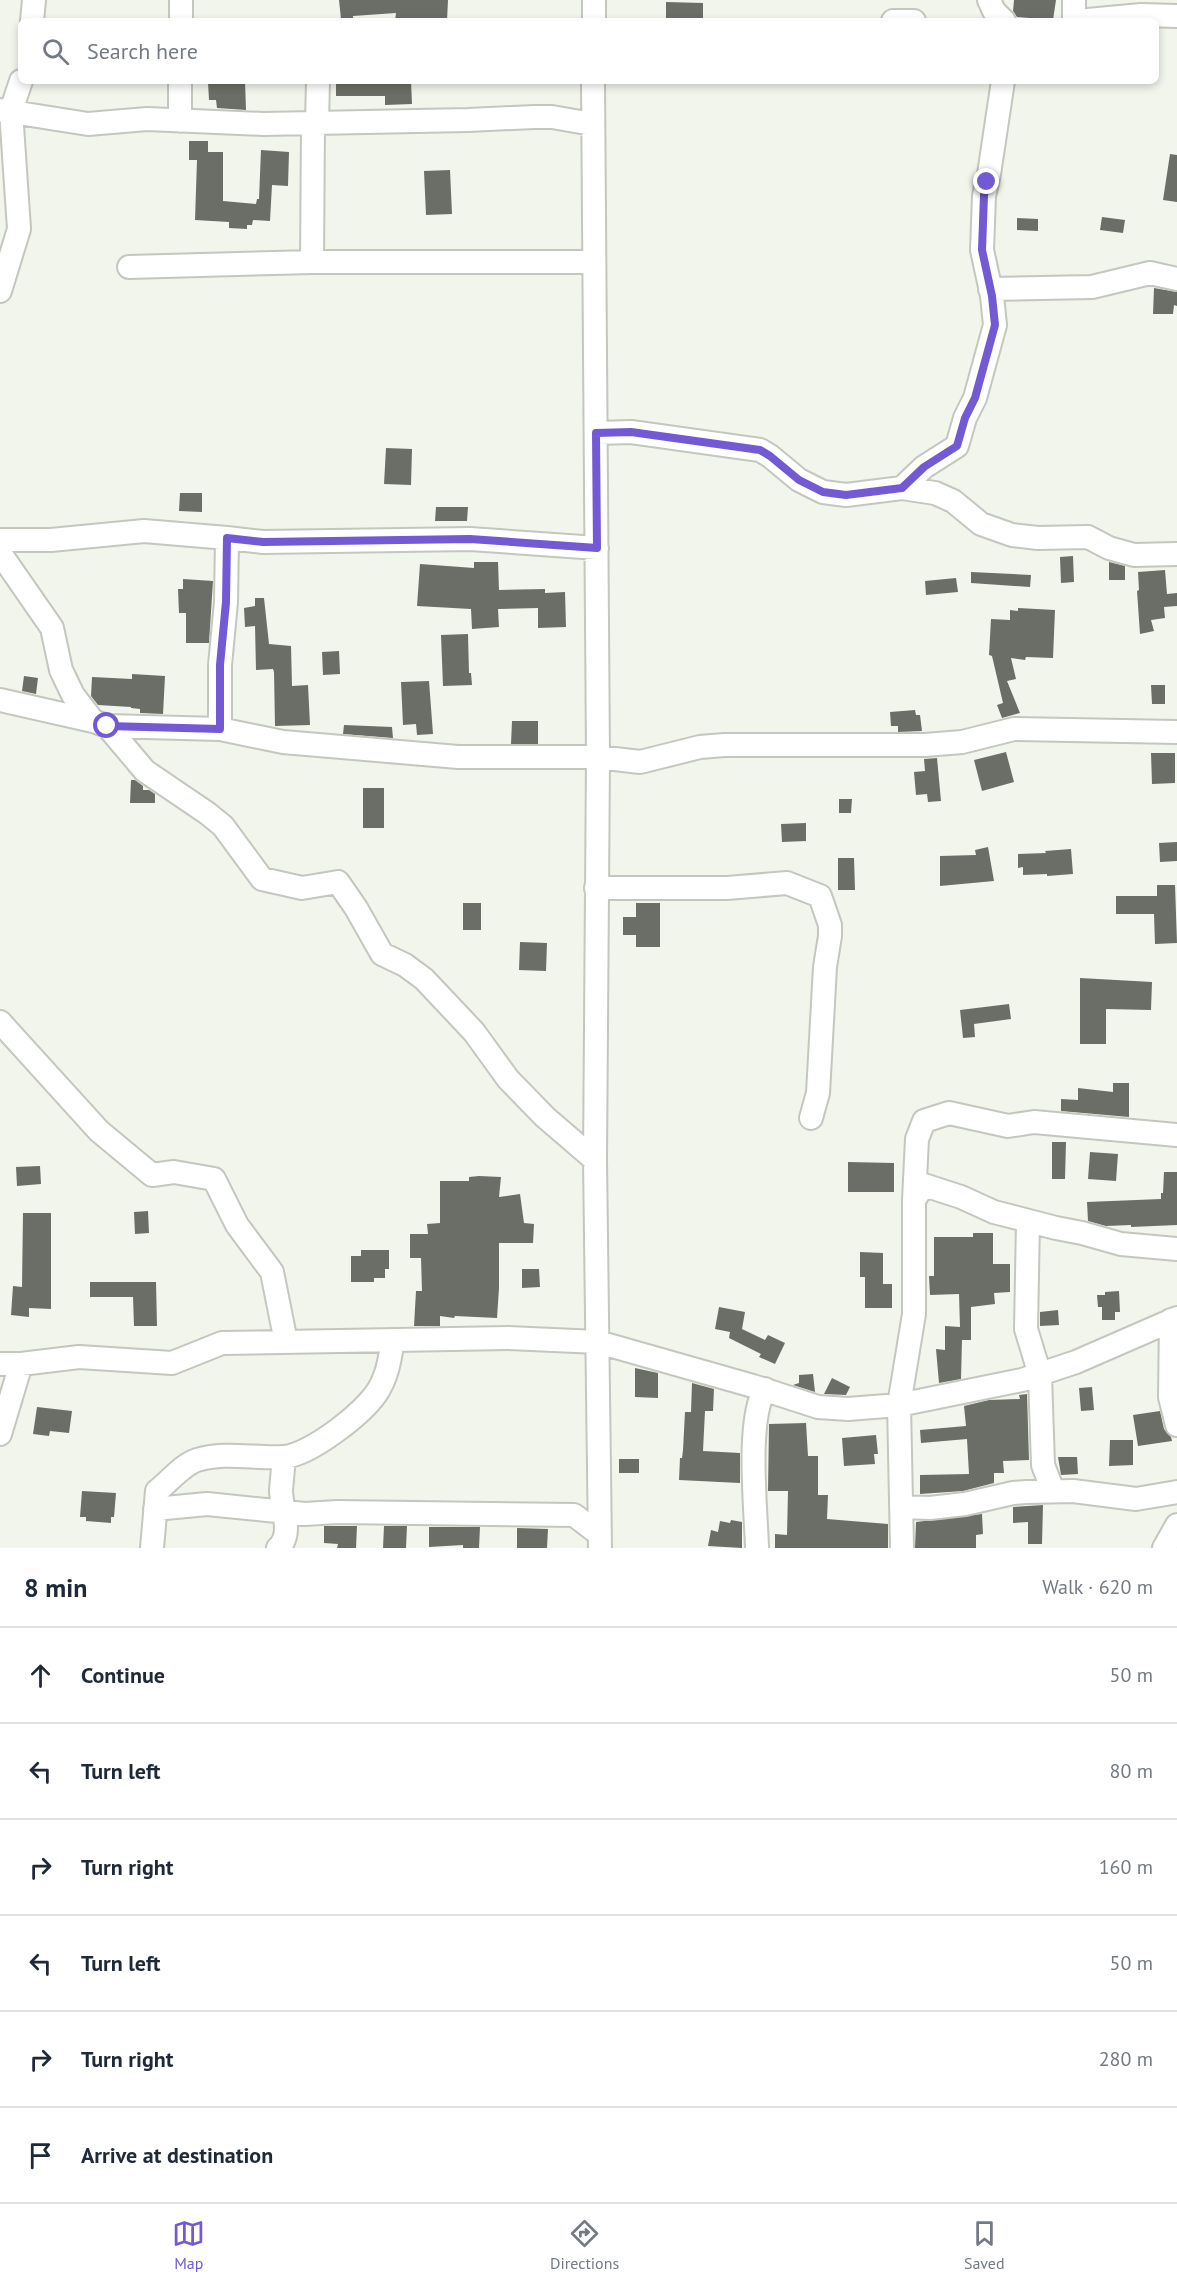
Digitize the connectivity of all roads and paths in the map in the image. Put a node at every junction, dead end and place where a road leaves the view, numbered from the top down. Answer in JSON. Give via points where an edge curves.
{"nodes":[{"id":1,"x":34,"y":0,"type":"edge"},
{"id":2,"x":181,"y":0,"type":"edge"},
{"id":3,"x":594,"y":0,"type":"edge"},
{"id":4,"x":1074,"y":0,"type":"edge"},
{"id":5,"x":1177,"y":16,"type":"edge"},
{"id":6,"x":32,"y":18,"type":"edge"},
{"id":7,"x":181,"y":18,"type":"edge"},
{"id":8,"x":594,"y":18,"type":"edge"},
{"id":9,"x":1075,"y":18,"type":"edge"},
{"id":10,"x":1108,"y":18,"type":"edge"},
{"id":11,"x":19,"y":84,"type":"edge"},
{"id":12,"x":180,"y":84,"type":"edge"},
{"id":13,"x":318,"y":84,"type":"edge"},
{"id":14,"x":593,"y":84,"type":"edge"},
{"id":15,"x":1003,"y":84,"type":"edge"},
{"id":16,"x":6,"y":110,"type":"edge"},
{"id":17,"x":180,"y":121,"type":"junction"},
{"id":18,"x":315,"y":123,"type":"junction"},
{"id":19,"x":592,"y":124,"type":"junction"},
{"id":20,"x":312,"y":262,"type":"junction"},
{"id":21,"x":594,"y":262,"type":"junction"},
{"id":22,"x":129,"y":267,"type":"dead end"},
{"id":23,"x":1177,"y":279,"type":"edge"},
{"id":24,"x":990,"y":289,"type":"junction"},
{"id":25,"x":0,"y":291,"type":"edge"},
{"id":26,"x":596,"y":433,"type":"junction"},
{"id":27,"x":902,"y":488,"type":"junction"},
{"id":28,"x":227,"y":538,"type":"junction"},
{"id":29,"x":0,"y":540,"type":"edge"},
{"id":30,"x":597,"y":548,"type":"junction"},
{"id":31,"x":0,"y":553,"type":"edge"},
{"id":32,"x":1177,"y":554,"type":"edge"},
{"id":33,"x":0,"y":700,"type":"edge"},
{"id":34,"x":100,"y":723,"type":"junction"},
{"id":35,"x":220,"y":729,"type":"junction"},
{"id":36,"x":1177,"y":732,"type":"edge"},
{"id":37,"x":598,"y":757,"type":"junction"},
{"id":38,"x":596,"y":888,"type":"junction"},
{"id":39,"x":0,"y":1022,"type":"edge"},
{"id":40,"x":811,"y":1118,"type":"dead end"},
{"id":41,"x":1177,"y":1135,"type":"edge"},
{"id":42,"x":595,"y":1161,"type":"junction"},
{"id":43,"x":914,"y":1200,"type":"junction"},
{"id":44,"x":1028,"y":1221,"type":"junction"},
{"id":45,"x":1177,"y":1250,"type":"edge"},
{"id":46,"x":1174,"y":1319,"type":"edge"},
{"id":47,"x":393,"y":1340,"type":"junction"},
{"id":48,"x":286,"y":1342,"type":"junction"},
{"id":49,"x":598,"y":1342,"type":"junction"},
{"id":50,"x":10,"y":1364,"type":"edge"},
{"id":51,"x":1040,"y":1375,"type":"junction"},
{"id":52,"x":765,"y":1389,"type":"junction"},
{"id":53,"x":900,"y":1405,"type":"junction"},
{"id":54,"x":1177,"y":1425,"type":"edge"},
{"id":55,"x":0,"y":1434,"type":"edge"},
{"id":56,"x":284,"y":1457,"type":"junction"},
{"id":57,"x":1053,"y":1491,"type":"junction"},
{"id":58,"x":1177,"y":1492,"type":"edge"},
{"id":59,"x":902,"y":1507,"type":"junction"},
{"id":60,"x":155,"y":1509,"type":"junction"},
{"id":61,"x":284,"y":1513,"type":"junction"},
{"id":62,"x":1177,"y":1525,"type":"edge"},
{"id":63,"x":599,"y":1541,"type":"edge"},
{"id":64,"x":152,"y":1548,"type":"edge"},
{"id":65,"x":278,"y":1548,"type":"edge"},
{"id":66,"x":757,"y":1548,"type":"edge"},
{"id":67,"x":902,"y":1548,"type":"edge"},
{"id":68,"x":1164,"y":1548,"type":"edge"}],
"edges":[{"from":1,"to":6,"type":"street"},
{"from":2,"to":7,"type":"street"},
{"from":3,"to":8,"type":"street"},
{"from":4,"to":9,"type":"street"},
{"from":5,"to":10,"type":"street"},
{"from":11,"to":16,"type":"street"},
{"from":12,"to":17,"type":"street"},
{"from":13,"to":18,"type":"street"},
{"from":14,"to":19,"type":"street"},
{"from":15,"to":24,"type":"street","via":[[984,195],[982,250]]},
{"from":16,"to":17,"type":"street","via":[[88,124],[147,119]]},
{"from":16,"to":25,"type":"street","via":[[19,229]]},
{"from":17,"to":18,"type":"street"},
{"from":18,"to":19,"type":"street","via":[[534,117]]},
{"from":18,"to":20,"type":"street"},
{"from":19,"to":21,"type":"street"},
{"from":20,"to":21,"type":"street"},
{"from":20,"to":22,"type":"street"},
{"from":21,"to":26,"type":"street"},
{"from":23,"to":24,"type":"street","via":[[1150,273],[1092,287]]},
{"from":24,"to":27,"type":"street","via":[[995,325],[959,440]]},
{"from":26,"to":27,"type":"street","via":[[631,432],[760,450],[799,480],[830,494]]},
{"from":26,"to":30,"type":"street"},
{"from":27,"to":32,"type":"street","via":[[941,494],[981,524],[1012,535],[1088,537],[1134,555]]},
{"from":28,"to":29,"type":"street","via":[[144,531],[51,540]]},
{"from":28,"to":30,"type":"street","via":[[263,542],[470,539]]},
{"from":28,"to":35,"type":"street"},
{"from":30,"to":37,"type":"street"},
{"from":31,"to":34,"type":"street","via":[[52,628],[66,682],[78,703]]},
{"from":33,"to":34,"type":"street"},
{"from":34,"to":35,"type":"street"},
{"from":34,"to":42,"type":"street","via":[[145,771],[223,826],[262,879],[302,888],[338,882],[382,954],[424,979],[474,1032],[508,1079]]},
{"from":35,"to":37,"type":"street","via":[[283,742],[402,753]]},
{"from":36,"to":37,"type":"street","via":[[1014,729],[962,742],[925,745],[724,745],[700,747],[649,762]]},
{"from":37,"to":38,"type":"street"},
{"from":38,"to":40,"type":"street","via":[[727,888],[787,883],[820,896],[830,936],[825,956],[818,1092]]},
{"from":38,"to":42,"type":"street"},
{"from":39,"to":48,"type":"street","via":[[99,1131],[152,1175],[174,1172],[214,1179],[237,1225],[272,1272]]},
{"from":41,"to":43,"type":"street","via":[[1034,1122],[1008,1126],[949,1113],[924,1121],[917,1139]]},
{"from":42,"to":49,"type":"street"},
{"from":43,"to":44,"type":"street","via":[[924,1185]]},
{"from":43,"to":53,"type":"street","via":[[914,1314]]},
{"from":44,"to":45,"type":"street","via":[[1120,1244]]},
{"from":44,"to":51,"type":"street","via":[[1026,1329]]},
{"from":46,"to":51,"type":"street"},
{"from":46,"to":54,"type":"street","via":[[1170,1397]]},
{"from":47,"to":48,"type":"street"},
{"from":47,"to":49,"type":"street","via":[[508,1338]]},
{"from":47,"to":56,"type":"street","via":[[384,1380],[372,1399],[348,1422],[303,1452]]},
{"from":48,"to":50,"type":"street","via":[[222,1343],[172,1363],[79,1357]]},
{"from":49,"to":52,"type":"street"},
{"from":49,"to":63,"type":"street"},
{"from":50,"to":55,"type":"street"},
{"from":51,"to":53,"type":"street"},
{"from":51,"to":57,"type":"street","via":[[1043,1466]]},
{"from":52,"to":53,"type":"street","via":[[834,1409]]},
{"from":52,"to":66,"type":"street","via":[[756,1420]]},
{"from":53,"to":59,"type":"street"},
{"from":56,"to":60,"type":"street","via":[[224,1456],[190,1463],[157,1491]]},
{"from":56,"to":61,"type":"street"},
{"from":57,"to":58,"type":"street","via":[[1136,1498]]},
{"from":57,"to":59,"type":"street","via":[[1013,1492],[930,1508]]},
{"from":59,"to":67,"type":"street"},
{"from":60,"to":61,"type":"street","via":[[207,1504]]},
{"from":60,"to":64,"type":"street"},
{"from":61,"to":63,"type":"street","via":[[574,1515]]},
{"from":61,"to":65,"type":"street","via":[[286,1538]]},
{"from":62,"to":68,"type":"street"}]}
